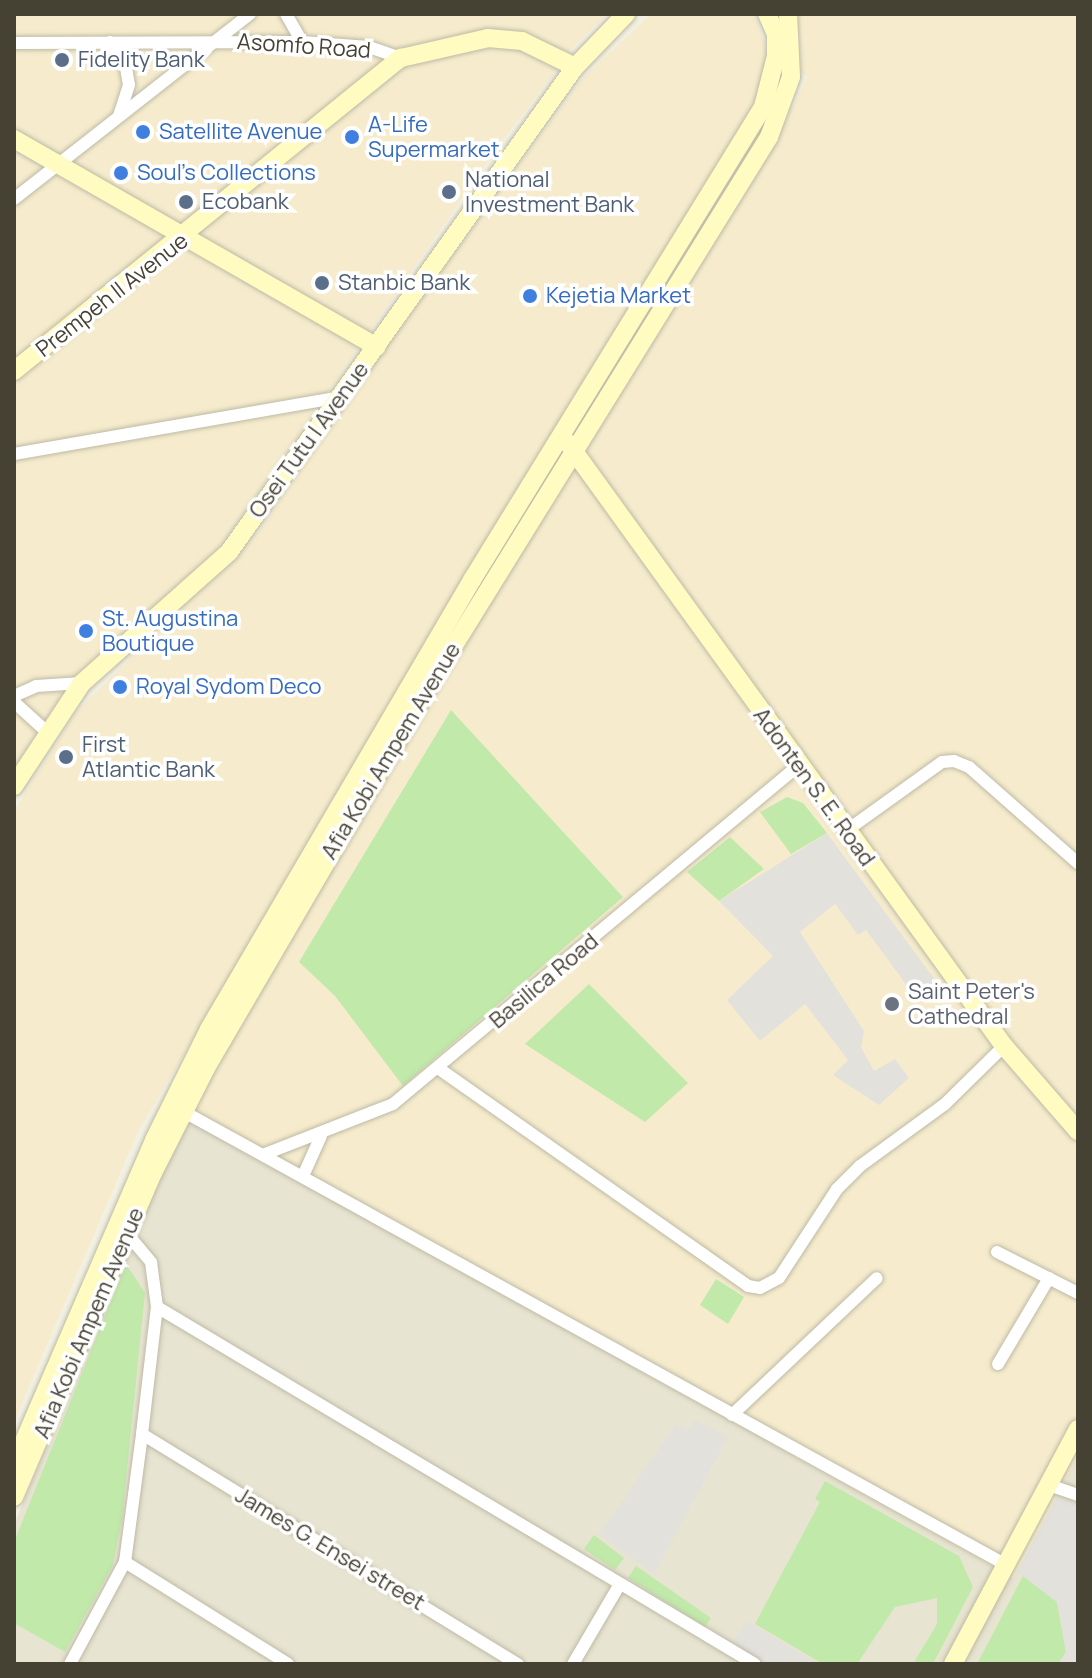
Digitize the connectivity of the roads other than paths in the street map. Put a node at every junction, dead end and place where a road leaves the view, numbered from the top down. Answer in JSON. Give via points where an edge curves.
{"nodes":[{"id":1,"x":250,"y":14,"type":"edge"},
{"id":2,"x":286,"y":14,"type":"edge"},
{"id":3,"x":626,"y":14,"type":"edge"},
{"id":4,"x":767,"y":14,"type":"edge"},
{"id":5,"x":786,"y":24,"type":"edge"},
{"id":6,"x":218,"y":40,"type":"junction"},
{"id":7,"x":110,"y":42,"type":"junction"},
{"id":8,"x":302,"y":42,"type":"junction"},
{"id":9,"x":14,"y":43,"type":"edge"},
{"id":10,"x":401,"y":58,"type":"junction"},
{"id":11,"x":575,"y":67,"type":"junction"},
{"id":12,"x":119,"y":116,"type":"junction"},
{"id":13,"x":14,"y":139,"type":"edge"},
{"id":14,"x":57,"y":165,"type":"junction"},
{"id":15,"x":14,"y":199,"type":"edge"},
{"id":16,"x":185,"y":238,"type":"junction"},
{"id":17,"x":377,"y":347,"type":"junction"},
{"id":18,"x":14,"y":371,"type":"edge"},
{"id":19,"x":340,"y":397,"type":"junction"},
{"id":20,"x":568,"y":442,"type":"junction"},
{"id":21,"x":14,"y":454,"type":"edge"},
{"id":22,"x":82,"y":683,"type":"junction"},
{"id":23,"x":14,"y":699,"type":"edge"},
{"id":24,"x":47,"y":732,"type":"junction"},
{"id":25,"x":798,"y":766,"type":"junction"},
{"id":26,"x":14,"y":786,"type":"edge"},
{"id":27,"x":846,"y":831,"type":"junction"},
{"id":28,"x":1078,"y":863,"type":"edge"},
{"id":29,"x":1004,"y":1046,"type":"junction"},
{"id":30,"x":438,"y":1068,"type":"junction"},
{"id":31,"x":177,"y":1108,"type":"junction"},
{"id":32,"x":1078,"y":1131,"type":"edge"},
{"id":33,"x":321,"y":1136,"type":"junction"},
{"id":34,"x":265,"y":1154,"type":"junction"},
{"id":35,"x":303,"y":1176,"type":"junction"},
{"id":36,"x":123,"y":1229,"type":"junction"},
{"id":37,"x":997,"y":1252,"type":"dead end"},
{"id":38,"x":877,"y":1278,"type":"dead end"},
{"id":39,"x":1049,"y":1278,"type":"junction"},
{"id":40,"x":1078,"y":1293,"type":"edge"},
{"id":41,"x":157,"y":1307,"type":"junction"},
{"id":42,"x":998,"y":1364,"type":"dead end"},
{"id":43,"x":732,"y":1415,"type":"junction"},
{"id":44,"x":1078,"y":1429,"type":"edge"},
{"id":45,"x":142,"y":1434,"type":"junction"},
{"id":46,"x":14,"y":1464,"type":"edge"},
{"id":47,"x":1049,"y":1485,"type":"junction"},
{"id":48,"x":1078,"y":1495,"type":"edge"},
{"id":49,"x":14,"y":1497,"type":"edge"},
{"id":50,"x":125,"y":1562,"type":"junction"},
{"id":51,"x":1008,"y":1566,"type":"junction"},
{"id":52,"x":620,"y":1584,"type":"junction"},
{"id":53,"x":70,"y":1664,"type":"edge"},
{"id":54,"x":288,"y":1664,"type":"edge"},
{"id":55,"x":518,"y":1664,"type":"edge"},
{"id":56,"x":573,"y":1664,"type":"edge"},
{"id":57,"x":755,"y":1664,"type":"edge"},
{"id":58,"x":953,"y":1664,"type":"edge"}],
"edges":[{"from":1,"to":6,"type":"street"},
{"from":2,"to":8,"type":"street"},
{"from":3,"to":11,"type":"street","name":"Osei Tutu I Avenue"},
{"from":4,"to":5,"type":"street"},
{"from":5,"to":20,"type":"street","name":"Afia Kobi Ampem Avenue","via":[[791,77],[769,137]]},
{"from":6,"to":7,"type":"street","name":"Asomfo Road"},
{"from":6,"to":8,"type":"street","name":"Asomfo Road"},
{"from":6,"to":12,"type":"street"},
{"from":7,"to":9,"type":"street","name":"Asomfo Road"},
{"from":7,"to":12,"type":"street","via":[[126,68],[129,85]]},
{"from":8,"to":10,"type":"street","name":"Asomfo Road","via":[[369,47]]},
{"from":10,"to":11,"type":"street","name":"Prempeh II Avenue","via":[[488,38],[522,41]]},
{"from":10,"to":16,"type":"street","name":"Prempeh II Avenue"},
{"from":11,"to":17,"type":"street","name":"Osei Tutu I Avenue"},
{"from":12,"to":14,"type":"street"},
{"from":13,"to":14,"type":"street"},
{"from":14,"to":15,"type":"street"},
{"from":14,"to":16,"type":"street"},
{"from":16,"to":17,"type":"street"},
{"from":16,"to":18,"type":"street","name":"Prempeh II Avenue"},
{"from":17,"to":19,"type":"street","name":"Osei Tutu I Avenue"},
{"from":19,"to":21,"type":"street"},
{"from":19,"to":22,"type":"street","name":"Osei Tutu I Avenue","via":[[229,552]]},
{"from":20,"to":25,"type":"street","name":"Adonten S. E. Road"},
{"from":20,"to":31,"type":"street","name":"Afia Kobi Ampem Avenue"},
{"from":22,"to":23,"type":"street","via":[[36,686]]},
{"from":22,"to":24,"type":"street","name":"Osei Tutu I Avenue"},
{"from":23,"to":24,"type":"street"},
{"from":24,"to":26,"type":"street","name":"Osei Tutu I Avenue"},
{"from":25,"to":27,"type":"street","name":"Adonten S. E. Road"},
{"from":25,"to":30,"type":"street","name":"Basilica Road"},
{"from":27,"to":28,"type":"street","via":[[942,762],[954,761],[969,767]]},
{"from":27,"to":29,"type":"street","name":"Adonten S. E. Road"},
{"from":29,"to":30,"type":"street","via":[[945,1104],[860,1166],[837,1189],[779,1278],[760,1288],[748,1286]]},
{"from":29,"to":32,"type":"street","name":"Adonten S. E. Road"},
{"from":30,"to":33,"type":"street","name":"Basilica Road","via":[[379,1113]]},
{"from":31,"to":34,"type":"street"},
{"from":31,"to":36,"type":"street","name":"Afia Kobi Ampem Avenue"},
{"from":33,"to":34,"type":"street","name":"Basilica Road"},
{"from":33,"to":35,"type":"street"},
{"from":34,"to":35,"type":"street"},
{"from":35,"to":43,"type":"street"},
{"from":36,"to":41,"type":"street","via":[[151,1262]]},
{"from":36,"to":46,"type":"street","name":"Afia Kobi Ampem Avenue"},
{"from":36,"to":49,"type":"street","name":"Afia Kobi Ampem Avenue"},
{"from":37,"to":39,"type":"street"},
{"from":38,"to":43,"type":"street"},
{"from":39,"to":40,"type":"street"},
{"from":39,"to":42,"type":"street"},
{"from":41,"to":45,"type":"street"},
{"from":41,"to":52,"type":"street"},
{"from":43,"to":51,"type":"street"},
{"from":44,"to":47,"type":"street"},
{"from":45,"to":50,"type":"street"},
{"from":45,"to":55,"type":"street","name":"James G. Ensei street"},
{"from":47,"to":48,"type":"street"},
{"from":47,"to":51,"type":"street"},
{"from":50,"to":53,"type":"street"},
{"from":50,"to":54,"type":"street"},
{"from":51,"to":58,"type":"street"},
{"from":52,"to":56,"type":"street"},
{"from":52,"to":57,"type":"street"}]}
